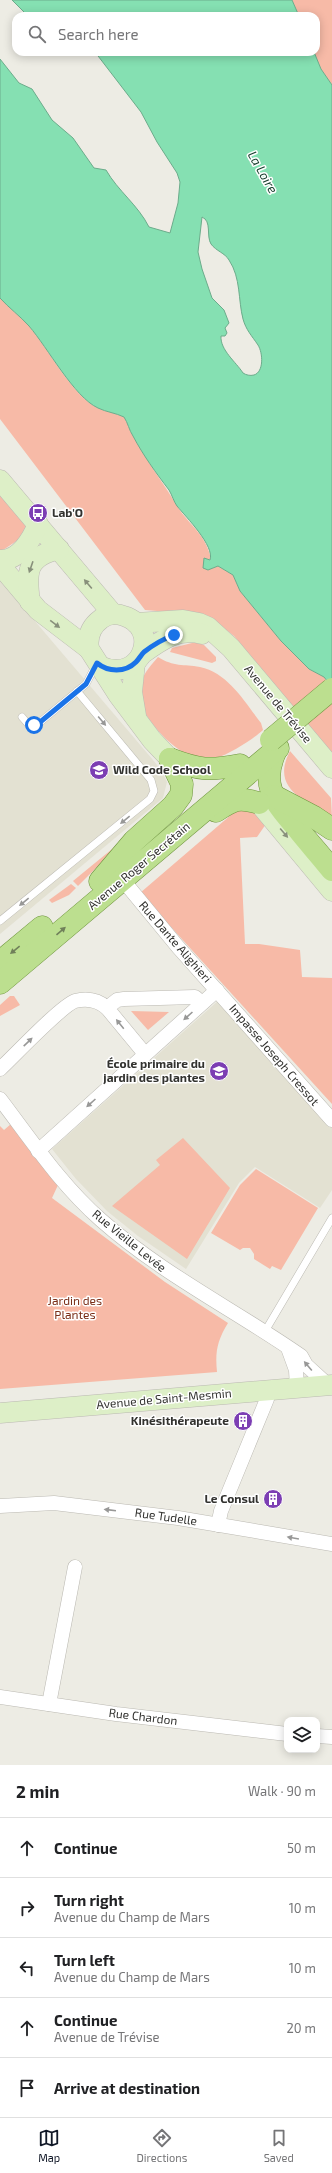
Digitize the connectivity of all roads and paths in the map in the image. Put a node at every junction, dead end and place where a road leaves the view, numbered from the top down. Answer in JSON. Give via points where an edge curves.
{"nodes":[{"id":1,"x":0,"y":480,"type":"edge"},
{"id":2,"x":38,"y":524,"type":"junction"},
{"id":3,"x":59,"y":549,"type":"junction"},
{"id":4,"x":0,"y":565,"type":"edge"},
{"id":5,"x":30,"y":602,"type":"junction"},
{"id":6,"x":113,"y":614,"type":"junction"},
{"id":7,"x":136,"y":623,"type":"junction"},
{"id":8,"x":223,"y":640,"type":"junction"},
{"id":9,"x":139,"y":658,"type":"junction"},
{"id":10,"x":95,"y":659,"type":"junction"},
{"id":11,"x":332,"y":689,"type":"edge"},
{"id":12,"x":77,"y":691,"type":"junction"},
{"id":13,"x":332,"y":703,"type":"edge"},
{"id":14,"x":22,"y":717,"type":"dead end"},
{"id":15,"x":136,"y":718,"type":"junction"},
{"id":16,"x":275,"y":746,"type":"junction"},
{"id":17,"x":170,"y":759,"type":"junction"},
{"id":18,"x":240,"y":765,"type":"junction"},
{"id":19,"x":332,"y":768,"type":"edge"},
{"id":20,"x":266,"y":800,"type":"junction"},
{"id":21,"x":332,"y":829,"type":"edge"},
{"id":22,"x":149,"y":857,"type":"junction"},
{"id":23,"x":332,"y":870,"type":"edge"},
{"id":24,"x":122,"y":879,"type":"junction"},
{"id":25,"x":100,"y":881,"type":"junction"},
{"id":26,"x":332,"y":891,"type":"edge"},
{"id":27,"x":0,"y":921,"type":"edge"},
{"id":28,"x":0,"y":962,"type":"edge"},
{"id":29,"x":0,"y":984,"type":"edge"},
{"id":30,"x":217,"y":990,"type":"junction"},
{"id":31,"x":202,"y":1003,"type":"junction"},
{"id":32,"x":107,"y":1008,"type":"junction"},
{"id":33,"x":145,"y":1054,"type":"junction"},
{"id":34,"x":0,"y":1069,"type":"edge"},
{"id":35,"x":0,"y":1100,"type":"edge"},
{"id":36,"x":332,"y":1120,"type":"edge"},
{"id":37,"x":38,"y":1151,"type":"junction"},
{"id":38,"x":332,"y":1218,"type":"edge"},
{"id":39,"x":264,"y":1333,"type":"junction"},
{"id":40,"x":288,"y":1348,"type":"junction"},
{"id":41,"x":330,"y":1385,"type":"edge"},
{"id":42,"x":297,"y":1388,"type":"junction"},
{"id":43,"x":266,"y":1391,"type":"junction"},
{"id":44,"x":0,"y":1413,"type":"edge"},
{"id":45,"x":0,"y":1506,"type":"edge"},
{"id":46,"x":218,"y":1525,"type":"junction"},
{"id":47,"x":332,"y":1544,"type":"edge"},
{"id":48,"x":75,"y":1567,"type":"dead end"},
{"id":49,"x":0,"y":1697,"type":"edge"},
{"id":50,"x":50,"y":1704,"type":"junction"},
{"id":51,"x":284,"y":1734,"type":"edge"},
{"id":52,"x":320,"y":1736,"type":"edge"},
{"id":53,"x":332,"y":1737,"type":"edge"}],
"edges":[{"from":1,"to":2,"type":"street"},
{"from":2,"to":3,"type":"street"},
{"from":2,"to":4,"type":"street","via":[[24,548]]},
{"from":3,"to":5,"type":"street","one_way":true,"via":[[44,552],[34,559],[28,585]]},
{"from":6,"to":3,"type":"street","one_way":true},
{"from":4,"to":5,"type":"street"},
{"from":5,"to":10,"type":"street","one_way":true},
{"from":6,"to":7,"type":"street","via":[[129,617]]},
{"from":6,"to":10,"type":"street","via":[[95,624],[90,632]]},
{"from":7,"to":8,"type":"street","name":"Avenue de Trévise","via":[[182,620],[199,623]]},
{"from":7,"to":9,"type":"street","via":[[144,637]]},
{"from":8,"to":9,"type":"street","via":[[183,632],[164,639]]},
{"from":8,"to":19,"type":"street","name":"Avenue de Trévise"},
{"from":9,"to":10,"type":"street","via":[[124,670],[116,671]]},
{"from":9,"to":15,"type":"street","via":[[132,692]]},
{"from":10,"to":12,"type":"lane","via":[[86,684]]},
{"from":10,"to":15,"type":"street","via":[[118,696]]},
{"from":11,"to":16,"type":"main road","bridge":true},
{"from":12,"to":14,"type":"lane","via":[[39,723],[28,724]]},
{"from":12,"to":27,"type":"lane","one_way":true,"via":[[151,780],[154,791],[150,800]]},
{"from":13,"to":16,"type":"main road"},
{"from":15,"to":17,"type":"street"},
{"from":16,"to":18,"type":"main road","name":"Avenue Roger Secrétain"},
{"from":16,"to":20,"type":"main road","via":[[269,768]]},
{"from":16,"to":22,"type":"main road","name":"Avenue Roger Secrétain"},
{"from":17,"to":18,"type":"main road","via":[[199,769]]},
{"from":17,"to":25,"type":"main road","via":[[182,784],[181,795],[173,806],[134,841]]},
{"from":18,"to":25,"type":"main road","name":"Avenue Roger Secrétain"},
{"from":20,"to":21,"type":"main road","via":[[287,801]]},
{"from":20,"to":22,"type":"main road","via":[[231,801]]},
{"from":20,"to":23,"type":"main road","via":[[276,803]]},
{"from":20,"to":26,"type":"street","one_way":true},
{"from":22,"to":24,"type":"main road","name":"Avenue Roger Secrétain"},
{"from":29,"to":24,"type":"main road","name":"Avenue Roger Secrétain","one_way":true},
{"from":24,"to":30,"type":"street","name":"Rue Dante Alighieri"},
{"from":25,"to":28,"type":"main road","name":"Avenue Roger Secrétain","one_way":true},
{"from":30,"to":31,"type":"street","name":"Rue Dante Alighieri"},
{"from":30,"to":36,"type":"street","name":"Impasse Joseph Cressot"},
{"from":31,"to":32,"type":"street","name":"Rue Dante Alighieri","via":[[194,997],[124,999]]},
{"from":31,"to":33,"type":"street","name":"Rue Dante Alighieri","one_way":true},
{"from":33,"to":32,"type":"street","one_way":true},
{"from":34,"to":32,"type":"street","one_way":true,"via":[[67,1005],[84,1000],[101,1002]]},
{"from":33,"to":37,"type":"street","name":"Rue Dante Alighieri","one_way":true},
{"from":35,"to":37,"type":"street","name":"Rue Vieille Levée"},
{"from":37,"to":39,"type":"street","name":"Rue Vieille Levée","via":[[101,1221],[167,1272]]},
{"from":38,"to":39,"type":"lane"},
{"from":39,"to":40,"type":"street","name":"Rue Vieille Levée"},
{"from":41,"to":40,"type":"street","name":"Rue Vieille Levée","one_way":true,"via":[[306,1365],[301,1356]]},
{"from":40,"to":42,"type":"street","via":[[296,1370]]},
{"from":41,"to":42,"type":"street","name":"Avenue de Saint-Mesmin"},
{"from":42,"to":43,"type":"street","name":"Avenue de Saint-Mesmin"},
{"from":43,"to":44,"type":"street","name":"Avenue de Saint-Mesmin"},
{"from":43,"to":46,"type":"street","via":[[267,1399],[221,1511]]},
{"from":46,"to":45,"type":"street","name":"Rue Tudelle","one_way":true,"via":[[54,1503]]},
{"from":47,"to":46,"type":"street","name":"Rue Tudelle","one_way":true},
{"from":48,"to":50,"type":"street"},
{"from":49,"to":50,"type":"street","name":"Rue Chardon"},
{"from":50,"to":51,"type":"street","name":"Rue Chardon"},
{"from":52,"to":53,"type":"street"}]}
